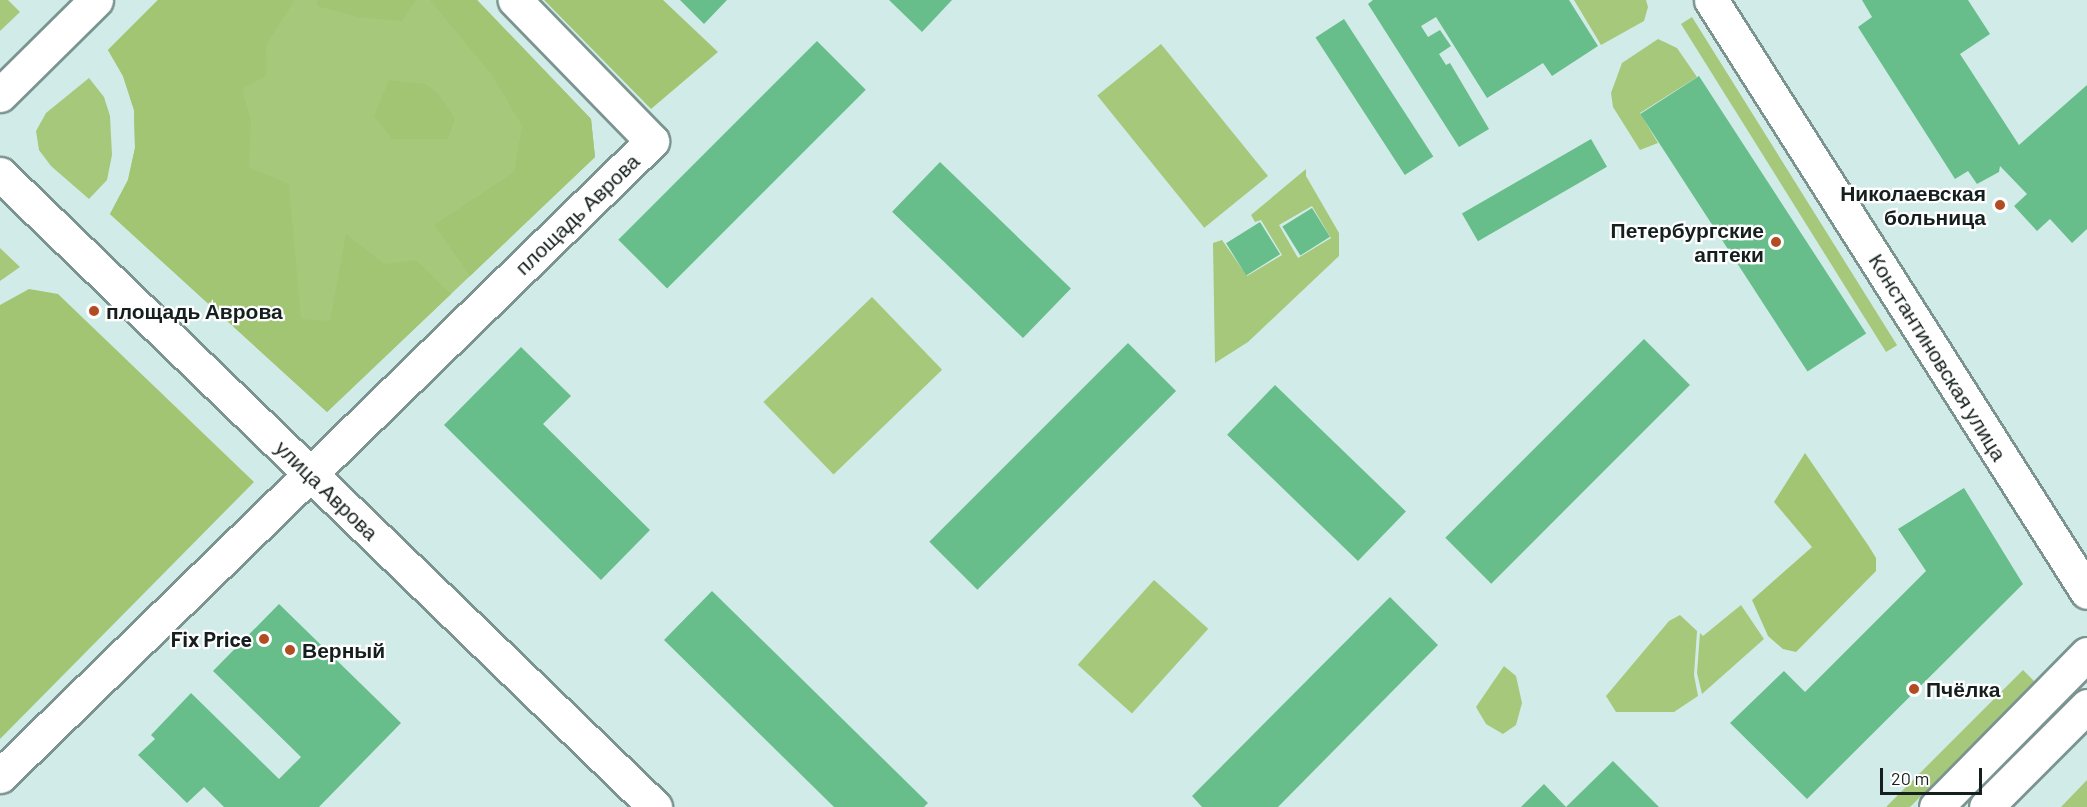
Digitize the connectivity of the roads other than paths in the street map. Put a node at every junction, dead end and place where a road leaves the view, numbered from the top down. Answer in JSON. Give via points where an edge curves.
{"nodes":[{"id":1,"x":96,"y":0,"type":"edge"},
{"id":2,"x":515,"y":0,"type":"edge"},
{"id":3,"x":1711,"y":0,"type":"edge"},
{"id":4,"x":0,"y":94,"type":"edge"},
{"id":5,"x":0,"y":174,"type":"edge"},
{"id":6,"x":310,"y":474,"type":"junction"},
{"id":7,"x":2087,"y":592,"type":"edge"},
{"id":8,"x":2087,"y":654,"type":"edge"},
{"id":9,"x":2087,"y":706,"type":"edge"},
{"id":10,"x":0,"y":776,"type":"edge"},
{"id":11,"x":655,"y":807,"type":"edge"},
{"id":12,"x":1936,"y":807,"type":"edge"},
{"id":13,"x":1986,"y":807,"type":"edge"}],
"edges":[{"from":1,"to":4,"type":"street"},
{"from":2,"to":6,"type":"street","name":"площадь Аврова","via":[[652,141]]},
{"from":3,"to":7,"type":"street","name":"Константиновская улица"},
{"from":5,"to":6,"type":"street","name":"улица Аврова"},
{"from":6,"to":10,"type":"street","name":"площадь Аврова"},
{"from":6,"to":11,"type":"street","name":"улица Аврова"},
{"from":8,"to":12,"type":"street"},
{"from":9,"to":13,"type":"street"}]}
